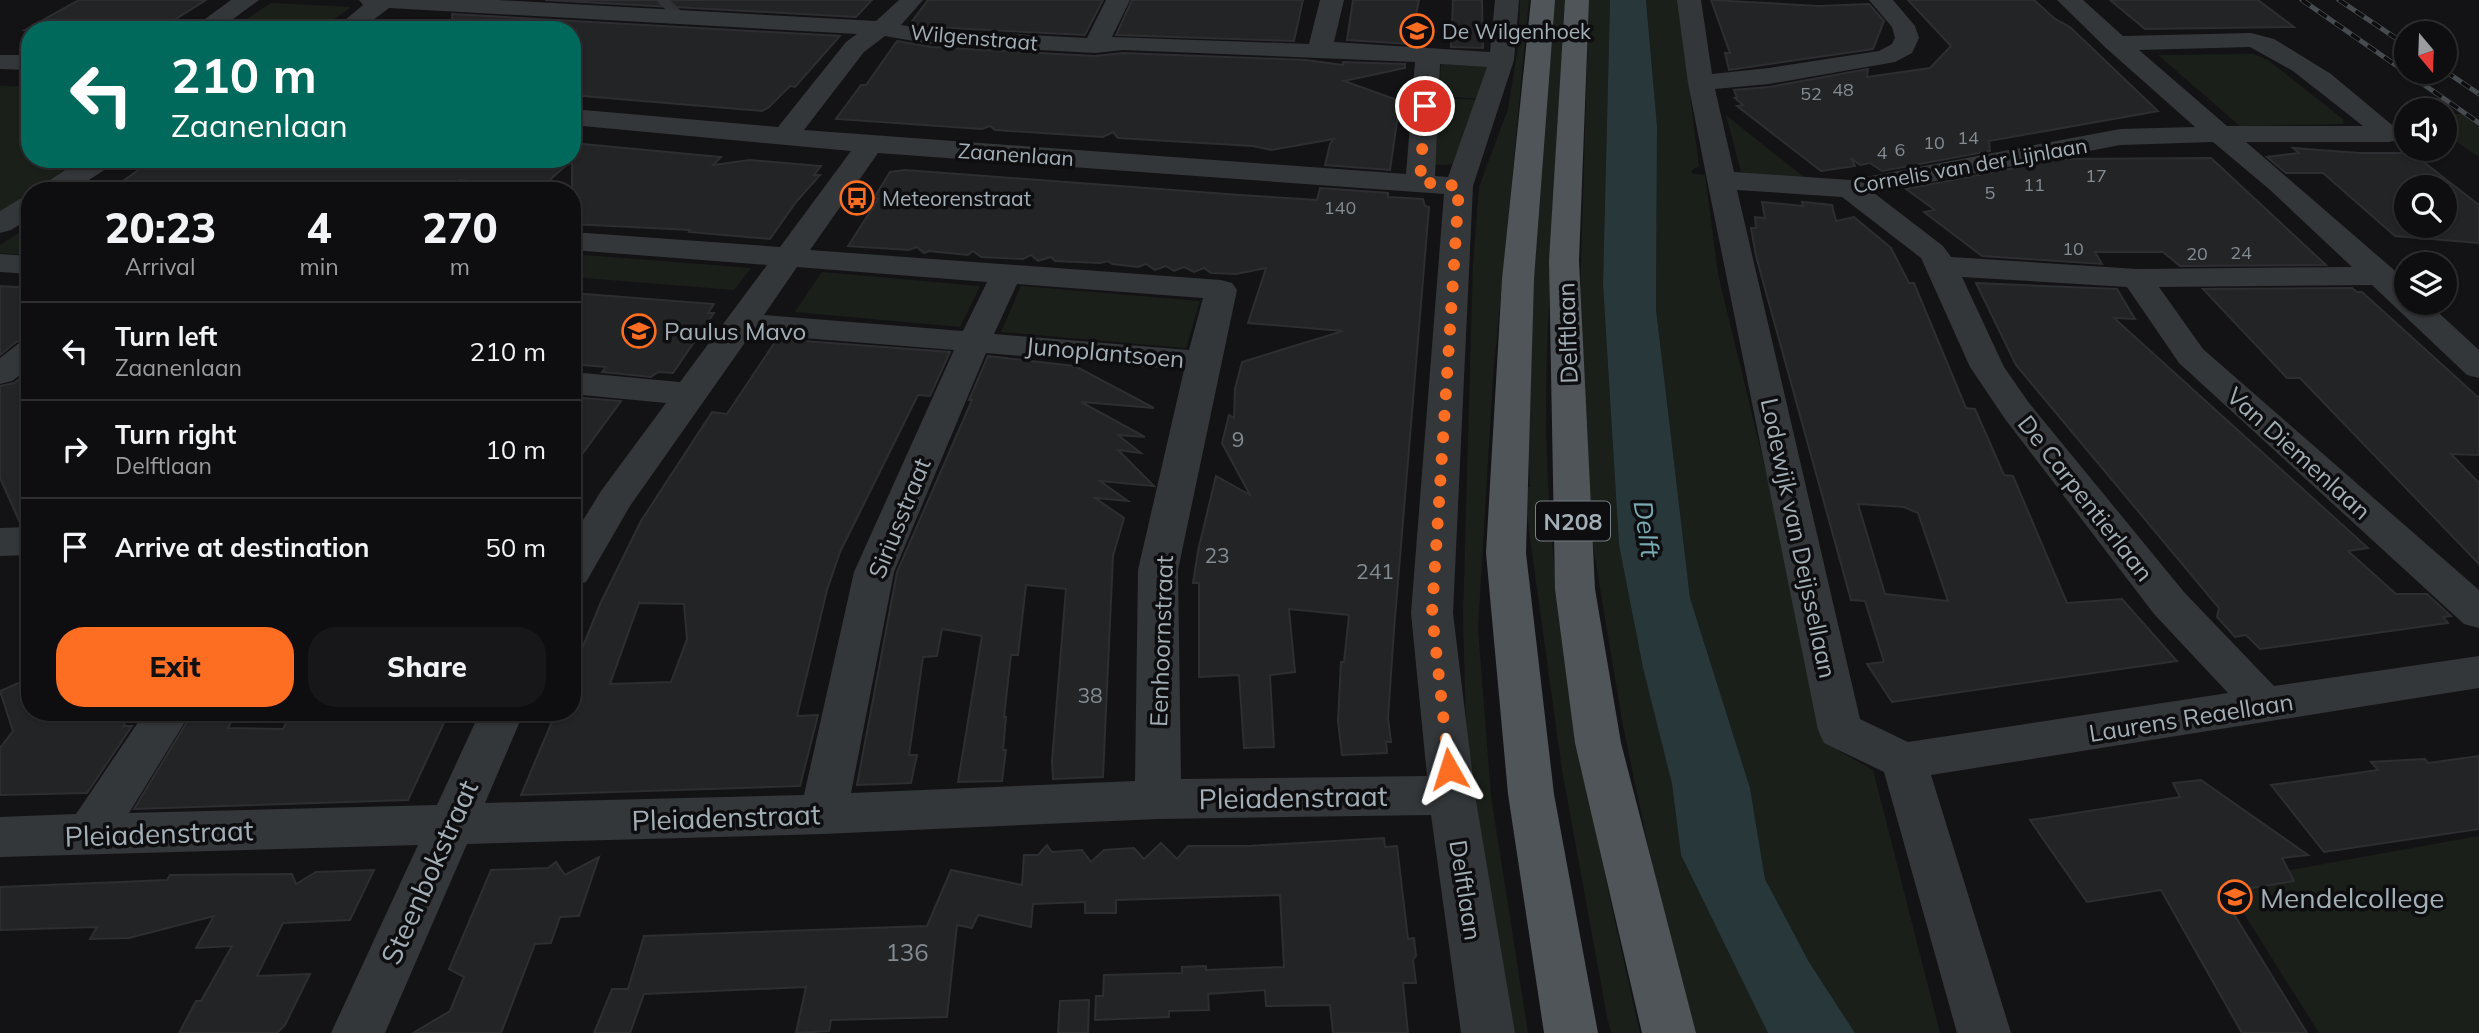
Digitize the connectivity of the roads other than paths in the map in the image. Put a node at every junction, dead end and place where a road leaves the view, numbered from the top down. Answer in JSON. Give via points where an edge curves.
{"nodes":[{"id":1,"x":247,"y":0,"type":"edge"},
{"id":2,"x":371,"y":0,"type":"edge"},
{"id":3,"x":911,"y":0,"type":"edge"},
{"id":4,"x":1118,"y":0,"type":"edge"},
{"id":5,"x":1332,"y":0,"type":"edge"},
{"id":6,"x":1507,"y":0,"type":"edge"},
{"id":7,"x":1543,"y":0,"type":"edge"},
{"id":8,"x":1577,"y":0,"type":"edge"},
{"id":9,"x":1689,"y":0,"type":"edge"},
{"id":10,"x":1881,"y":0,"type":"edge"},
{"id":11,"x":2069,"y":0,"type":"edge"},
{"id":12,"x":383,"y":1,"type":"edge"},
{"id":13,"x":449,"y":2,"type":"edge"},
{"id":14,"x":668,"y":7,"type":"edge"},
{"id":15,"x":216,"y":21,"type":"edge"},
{"id":16,"x":357,"y":21,"type":"edge"},
{"id":17,"x":878,"y":28,"type":"junction"},
{"id":18,"x":2115,"y":43,"type":"junction"},
{"id":19,"x":1095,"y":46,"type":"junction"},
{"id":20,"x":1320,"y":49,"type":"junction"},
{"id":21,"x":1428,"y":56,"type":"junction"},
{"id":22,"x":1502,"y":60,"type":"junction"},
{"id":23,"x":0,"y":62,"type":"edge"},
{"id":24,"x":21,"y":63,"type":"edge"},
{"id":25,"x":0,"y":76,"type":"edge"},
{"id":26,"x":21,"y":77,"type":"edge"},
{"id":27,"x":1701,"y":83,"type":"junction"},
{"id":28,"x":581,"y":118,"type":"edge"},
{"id":29,"x":2218,"y":134,"type":"junction"},
{"id":30,"x":785,"y":136,"type":"junction"},
{"id":31,"x":870,"y":144,"type":"junction"},
{"id":32,"x":88,"y":168,"type":"edge"},
{"id":33,"x":1721,"y":180,"type":"junction"},
{"id":34,"x":66,"y":182,"type":"edge"},
{"id":35,"x":1420,"y":182,"type":"junction"},
{"id":36,"x":1459,"y":186,"type":"junction"},
{"id":37,"x":1850,"y":189,"type":"junction"},
{"id":38,"x":21,"y":211,"type":"edge"},
{"id":39,"x":0,"y":224,"type":"edge"},
{"id":40,"x":581,"y":242,"type":"edge"},
{"id":41,"x":787,"y":257,"type":"junction"},
{"id":42,"x":0,"y":263,"type":"edge"},
{"id":43,"x":21,"y":264,"type":"edge"},
{"id":44,"x":1942,"y":266,"type":"junction"},
{"id":45,"x":1006,"y":275,"type":"junction"},
{"id":46,"x":2382,"y":276,"type":"junction"},
{"id":47,"x":2137,"y":278,"type":"junction"},
{"id":48,"x":2394,"y":288,"type":"edge"},
{"id":49,"x":2423,"y":315,"type":"edge"},
{"id":50,"x":741,"y":323,"type":"junction"},
{"id":51,"x":975,"y":340,"type":"junction"},
{"id":52,"x":21,"y":358,"type":"edge"},
{"id":53,"x":1203,"y":361,"type":"junction"},
{"id":54,"x":2479,"y":368,"type":"edge"},
{"id":55,"x":0,"y":373,"type":"edge"},
{"id":56,"x":581,"y":384,"type":"edge"},
{"id":57,"x":690,"y":394,"type":"junction"},
{"id":58,"x":21,"y":541,"type":"edge"},
{"id":59,"x":0,"y":542,"type":"edge"},
{"id":60,"x":581,"y":557,"type":"edge"},
{"id":61,"x":2479,"y":613,"type":"edge"},
{"id":62,"x":2479,"y":672,"type":"edge"},
{"id":63,"x":2266,"y":706,"type":"junction"},
{"id":64,"x":163,"y":721,"type":"edge"},
{"id":65,"x":498,"y":721,"type":"edge"},
{"id":66,"x":1904,"y":761,"type":"junction"},
{"id":67,"x":1452,"y":795,"type":"junction"},
{"id":68,"x":1158,"y":799,"type":"junction"},
{"id":69,"x":823,"y":814,"type":"junction"},
{"id":70,"x":450,"y":825,"type":"junction"},
{"id":71,"x":89,"y":835,"type":"junction"},
{"id":72,"x":0,"y":838,"type":"edge"},
{"id":73,"x":358,"y":1033,"type":"edge"},
{"id":74,"x":1488,"y":1033,"type":"edge"},
{"id":75,"x":1571,"y":1033,"type":"edge"},
{"id":76,"x":1669,"y":1033,"type":"edge"},
{"id":77,"x":1984,"y":1033,"type":"edge"}],
"edges":[{"from":1,"to":15,"type":"street"},
{"from":2,"to":12,"type":"street","name":"Wilgenstraat"},
{"from":3,"to":17,"type":"street","via":[[900,14]]},
{"from":4,"to":19,"type":"street"},
{"from":5,"to":20,"type":"street"},
{"from":6,"to":22,"type":"street","name":"Delftlaan"},
{"from":7,"to":75,"type":"main road","name":"Delftlaan","number":"N208","via":[[1518,279],[1506,553],[1531,794]]},
{"from":8,"to":76,"type":"main road","name":"Delftlaan","number":"N208","via":[[1564,261],[1575,589],[1598,743]]},
{"from":9,"to":27,"type":"street","name":"Lodewijk van Deijssellaan"},
{"from":10,"to":27,"type":"street","via":[[1908,38],[1903,48],[1886,57]]},
{"from":11,"to":18,"type":"street"},
{"from":12,"to":13,"type":"street","name":"Wilgenstraat"},
{"from":12,"to":16,"type":"street"},
{"from":13,"to":14,"type":"street","name":"Wilgenstraat"},
{"from":14,"to":17,"type":"street","name":"Wilgenstraat"},
{"from":17,"to":19,"type":"street","name":"Wilgenstraat","via":[[932,37]]},
{"from":17,"to":30,"type":"street","via":[[855,47]]},
{"from":18,"to":29,"type":"street"},
{"from":18,"to":29,"type":"street","name":"Cornelis van der Lijnlaan","via":[[2265,43],[2389,134]]},
{"from":19,"to":20,"type":"street","name":"Wilgenstraat"},
{"from":20,"to":21,"type":"street","name":"Wilgenstraat"},
{"from":21,"to":22,"type":"street","name":"Wilgenstraat"},
{"from":21,"to":35,"type":"street"},
{"from":22,"to":36,"type":"street","name":"Delftlaan"},
{"from":23,"to":24,"type":"street"},
{"from":25,"to":26,"type":"street"},
{"from":27,"to":33,"type":"street","name":"Lodewijk van Deijssellaan"},
{"from":28,"to":30,"type":"street","name":"Zaanenlaan"},
{"from":29,"to":37,"type":"street","name":"Cornelis van der Lijnlaan","via":[[2120,137]]},
{"from":29,"to":46,"type":"street"},
{"from":30,"to":31,"type":"street","name":"Zaanenlaan"},
{"from":31,"to":35,"type":"street","name":"Zaanenlaan"},
{"from":31,"to":41,"type":"street"},
{"from":32,"to":34,"type":"street"},
{"from":33,"to":37,"type":"street","name":"Cornelis van der Lijnlaan"},
{"from":33,"to":66,"type":"street","name":"Lodewijk van Deijssellaan","via":[[1840,730]]},
{"from":35,"to":36,"type":"street","name":"Zaanenlaan"},
{"from":36,"to":67,"type":"street","name":"Delftlaan","via":[[1432,613]]},
{"from":37,"to":44,"type":"street","via":[[1932,253]]},
{"from":38,"to":39,"type":"street"},
{"from":40,"to":41,"type":"street","name":"Junoplantsoen"},
{"from":41,"to":45,"type":"street","name":"Junoplantsoen"},
{"from":41,"to":50,"type":"street"},
{"from":42,"to":43,"type":"street"},
{"from":44,"to":47,"type":"street"},
{"from":44,"to":63,"type":"street","name":"De Carpentierlaan","via":[[1987,367],[2017,411],[2169,603]]},
{"from":45,"to":51,"type":"street","name":"Siriusstraat"},
{"from":45,"to":53,"type":"street","name":"Junoplantsoen","via":[[1221,290]]},
{"from":46,"to":47,"type":"street"},
{"from":46,"to":48,"type":"street"},
{"from":47,"to":61,"type":"street","name":"Van Diemenlaan","via":[[2191,356]]},
{"from":49,"to":54,"type":"street"},
{"from":50,"to":51,"type":"street","name":"Junoplantsoen"},
{"from":50,"to":57,"type":"street"},
{"from":51,"to":53,"type":"street","name":"Junoplantsoen"},
{"from":51,"to":69,"type":"street","name":"Siriusstraat","via":[[874,572]]},
{"from":52,"to":55,"type":"street"},
{"from":53,"to":68,"type":"street","name":"Eenhoornstraat","via":[[1158,570]]},
{"from":56,"to":57,"type":"street"},
{"from":57,"to":60,"type":"street","via":[[614,500]]},
{"from":58,"to":59,"type":"street"},
{"from":62,"to":63,"type":"street","name":"Laurens Reaellaan"},
{"from":63,"to":66,"type":"street","name":"Laurens Reaellaan"},
{"from":64,"to":71,"type":"street"},
{"from":65,"to":70,"type":"street","name":"Steenbokstraat"},
{"from":66,"to":77,"type":"street"},
{"from":67,"to":68,"type":"street","name":"Pleiadenstraat"},
{"from":67,"to":74,"type":"street","name":"Delftlaan"},
{"from":68,"to":69,"type":"street","name":"Pleiadenstraat"},
{"from":69,"to":70,"type":"street","name":"Pleiadenstraat"},
{"from":70,"to":71,"type":"street","name":"Pleiadenstraat"},
{"from":70,"to":73,"type":"street","name":"Steenbokstraat"},
{"from":71,"to":72,"type":"street","name":"Pleiadenstraat"}]}
